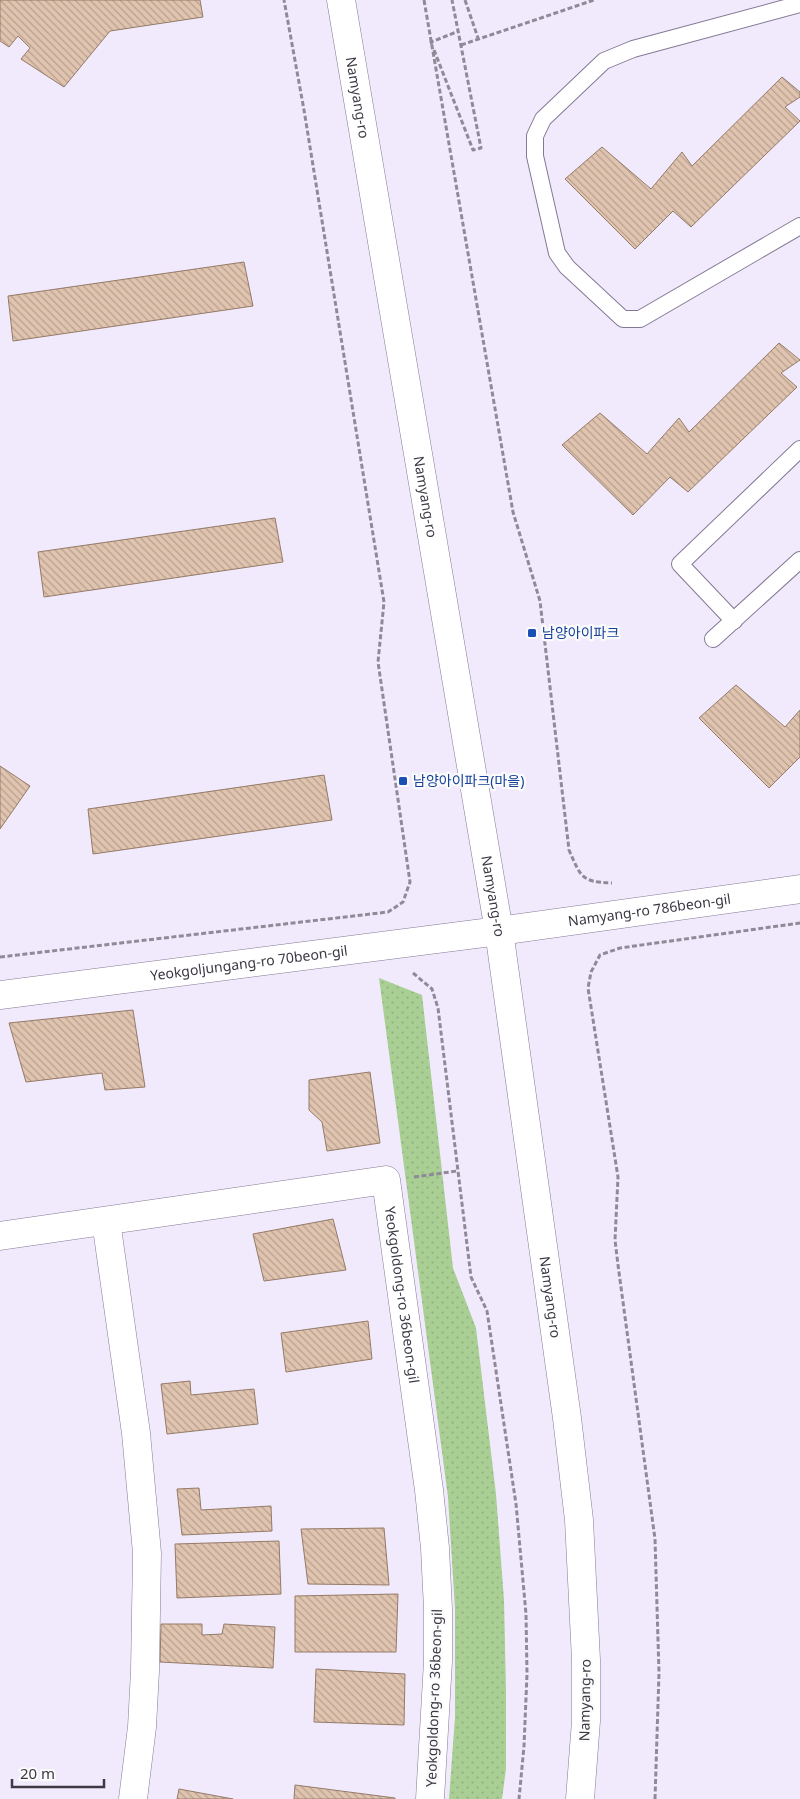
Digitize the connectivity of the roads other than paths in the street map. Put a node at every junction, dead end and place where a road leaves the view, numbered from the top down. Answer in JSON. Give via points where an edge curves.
{"nodes":[{"id":1,"x":341,"y":0,"type":"edge"},
{"id":2,"x":800,"y":4,"type":"edge"},
{"id":3,"x":800,"y":226,"type":"edge"},
{"id":4,"x":800,"y":449,"type":"edge"},
{"id":5,"x":800,"y":560,"type":"edge"},
{"id":6,"x":734,"y":621,"type":"junction"},
{"id":7,"x":713,"y":639,"type":"dead end"},
{"id":8,"x":800,"y":889,"type":"edge"},
{"id":9,"x":499,"y":930,"type":"junction"},
{"id":10,"x":0,"y":995,"type":"edge"},
{"id":11,"x":106,"y":1221,"type":"junction"},
{"id":12,"x":0,"y":1236,"type":"edge"},
{"id":13,"x":133,"y":1799,"type":"edge"},
{"id":14,"x":430,"y":1799,"type":"edge"},
{"id":15,"x":580,"y":1799,"type":"edge"}],
"edges":[{"from":1,"to":9,"type":"street","name":"Namyang-ro"},
{"from":2,"to":3,"type":"lane","via":[[633,49],[604,61],[543,119],[535,136],[535,156],[557,253],[567,267],[623,319],[640,319]]},
{"from":4,"to":6,"type":"lane","via":[[680,564]]},
{"from":5,"to":6,"type":"lane"},
{"from":6,"to":7,"type":"lane"},
{"from":8,"to":9,"type":"street","name":"Namyang-ro 786beon-gil"},
{"from":9,"to":10,"type":"street","name":"Yeokgoljungang-ro 70beon-gil"},
{"from":9,"to":15,"type":"street","name":"Namyang-ro","via":[[579,1520],[586,1660],[586,1721]]},
{"from":11,"to":12,"type":"street"},
{"from":11,"to":13,"type":"street","via":[[136,1432],[147,1553],[142,1727]]},
{"from":11,"to":14,"type":"street","name":"Yeokgoldong-ro 36beon-gil","via":[[386,1180],[435,1548],[438,1661]]}]}
